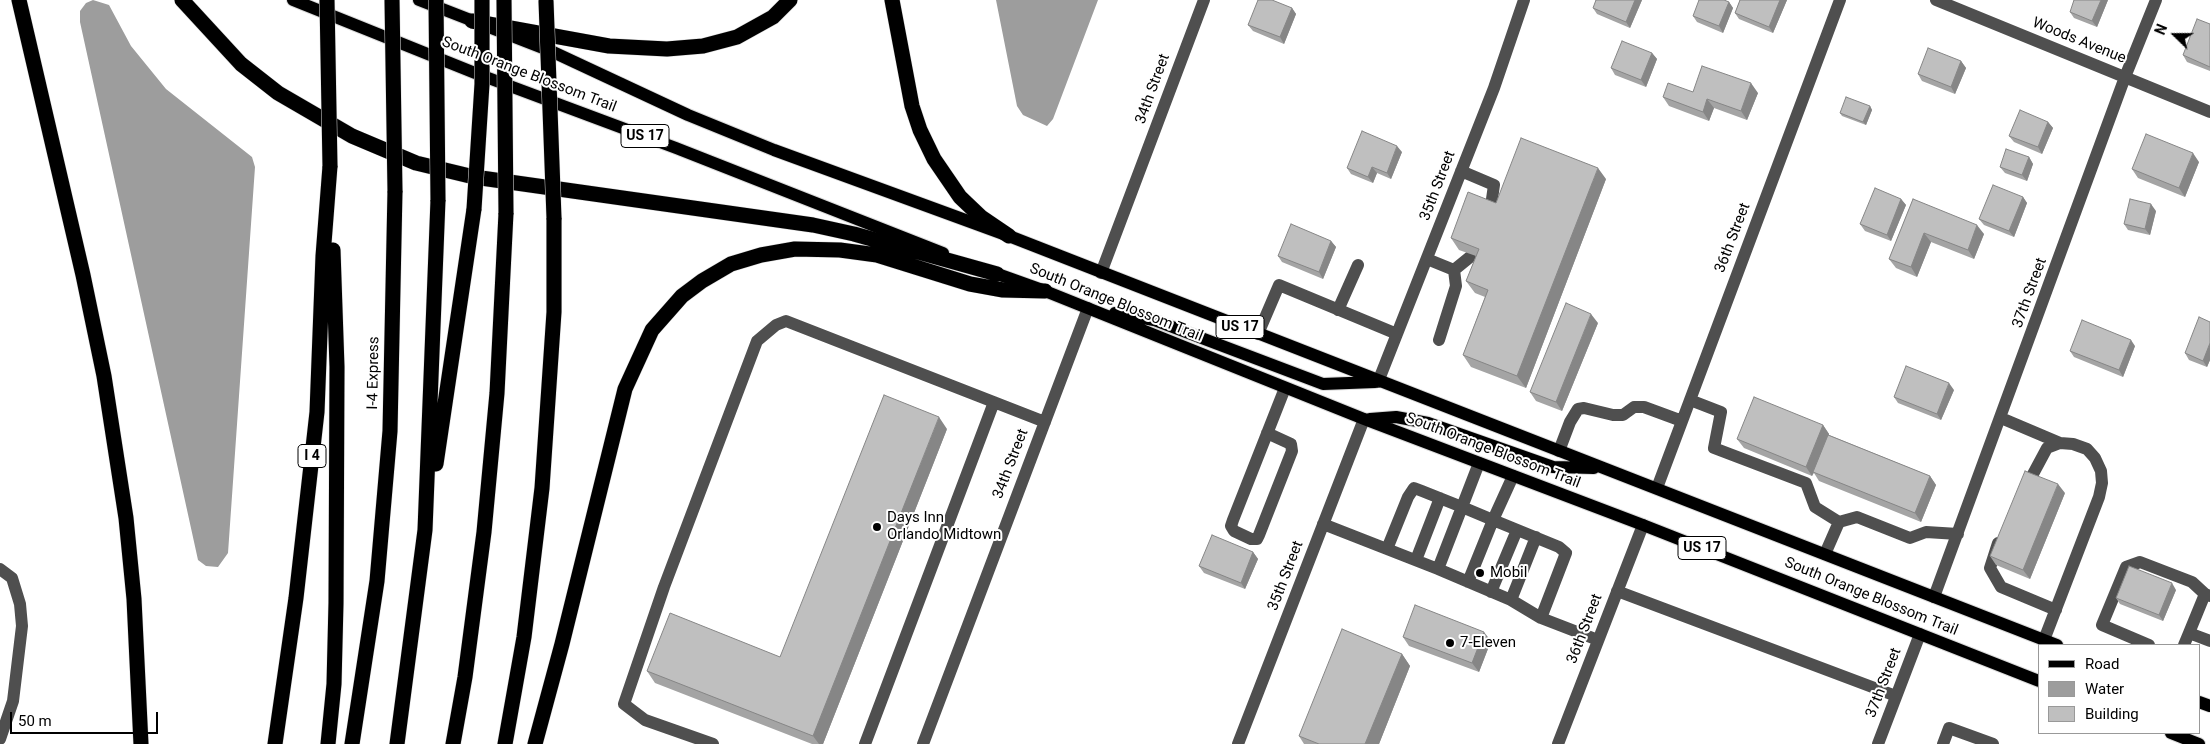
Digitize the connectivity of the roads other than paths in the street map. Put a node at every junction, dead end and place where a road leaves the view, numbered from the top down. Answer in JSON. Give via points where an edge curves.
{"nodes":[{"id":1,"x":19,"y":0,"type":"edge"},
{"id":2,"x":182,"y":0,"type":"edge"},
{"id":3,"x":293,"y":0,"type":"edge"},
{"id":4,"x":327,"y":0,"type":"edge"},
{"id":5,"x":392,"y":0,"type":"edge"},
{"id":6,"x":419,"y":0,"type":"edge"},
{"id":7,"x":436,"y":0,"type":"edge"},
{"id":8,"x":482,"y":0,"type":"edge"},
{"id":9,"x":504,"y":0,"type":"edge"},
{"id":10,"x":546,"y":0,"type":"edge"},
{"id":11,"x":790,"y":0,"type":"edge"},
{"id":12,"x":892,"y":0,"type":"edge"},
{"id":13,"x":1204,"y":0,"type":"edge"},
{"id":14,"x":1524,"y":0,"type":"edge"},
{"id":15,"x":1840,"y":0,"type":"edge"},
{"id":16,"x":1936,"y":0,"type":"edge"},
{"id":17,"x":2156,"y":0,"type":"edge"},
{"id":18,"x":472,"y":21,"type":"junction"},
{"id":19,"x":2125,"y":77,"type":"junction"},
{"id":20,"x":2210,"y":112,"type":"edge"},
{"id":21,"x":330,"y":166,"type":"junction"},
{"id":22,"x":1461,"y":171,"type":"junction"},
{"id":23,"x":1491,"y":206,"type":"edge"},
{"id":24,"x":1008,"y":236,"type":"junction"},
{"id":25,"x":1470,"y":256,"type":"edge"},
{"id":26,"x":1427,"y":259,"type":"junction"},
{"id":27,"x":1358,"y":265,"type":"dead end"},
{"id":28,"x":1454,"y":270,"type":"junction"},
{"id":29,"x":1102,"y":273,"type":"junction"},
{"id":30,"x":997,"y":274,"type":"junction"},
{"id":31,"x":1045,"y":291,"type":"junction"},
{"id":32,"x":1088,"y":308,"type":"junction"},
{"id":33,"x":1338,"y":310,"type":"junction"},
{"id":34,"x":1258,"y":334,"type":"junction"},
{"id":35,"x":1397,"y":334,"type":"junction"},
{"id":36,"x":1440,"y":340,"type":"dead end"},
{"id":37,"x":1378,"y":382,"type":"junction"},
{"id":38,"x":1284,"y":388,"type":"junction"},
{"id":39,"x":1690,"y":400,"type":"junction"},
{"id":40,"x":994,"y":402,"type":"junction"},
{"id":41,"x":2001,"y":418,"type":"junction"},
{"id":42,"x":1364,"y":420,"type":"junction"},
{"id":43,"x":1682,"y":421,"type":"junction"},
{"id":44,"x":1045,"y":422,"type":"junction"},
{"id":45,"x":1267,"y":433,"type":"junction"},
{"id":46,"x":2060,"y":443,"type":"junction"},
{"id":47,"x":1559,"y":451,"type":"junction"},
{"id":48,"x":1479,"y":463,"type":"junction"},
{"id":49,"x":1607,"y":469,"type":"junction"},
{"id":50,"x":1513,"y":476,"type":"junction"},
{"id":51,"x":1657,"y":488,"type":"junction"},
{"id":52,"x":1440,"y":498,"type":"junction"},
{"id":53,"x":2018,"y":501,"type":"edge"},
{"id":54,"x":1462,"y":507,"type":"junction"},
{"id":55,"x":1493,"y":520,"type":"junction"},
{"id":56,"x":1839,"y":522,"type":"junction"},
{"id":57,"x":1323,"y":524,"type":"junction"},
{"id":58,"x":1643,"y":525,"type":"junction"},
{"id":59,"x":425,"y":530,"type":"junction"},
{"id":60,"x":1517,"y":530,"type":"junction"},
{"id":61,"x":1958,"y":534,"type":"junction"},
{"id":62,"x":2002,"y":535,"type":"edge"},
{"id":63,"x":1536,"y":537,"type":"junction"},
{"id":64,"x":1387,"y":549,"type":"junction"},
{"id":65,"x":1825,"y":554,"type":"junction"},
{"id":66,"x":1416,"y":560,"type":"junction"},
{"id":67,"x":0,"y":569,"type":"edge"},
{"id":68,"x":1438,"y":569,"type":"junction"},
{"id":69,"x":1468,"y":582,"type":"junction"},
{"id":70,"x":1618,"y":591,"type":"junction"},
{"id":71,"x":1491,"y":592,"type":"junction"},
{"id":72,"x":2207,"y":595,"type":"edge"},
{"id":73,"x":1934,"y":597,"type":"junction"},
{"id":74,"x":1511,"y":600,"type":"junction"},
{"id":75,"x":2056,"y":610,"type":"junction"},
{"id":76,"x":1541,"y":618,"type":"junction"},
{"id":77,"x":2121,"y":633,"type":"junction"},
{"id":78,"x":2189,"y":633,"type":"junction"},
{"id":79,"x":1920,"y":634,"type":"junction"},
{"id":80,"x":1598,"y":640,"type":"junction"},
{"id":81,"x":2044,"y":640,"type":"junction"},
{"id":82,"x":2210,"y":641,"type":"edge"},
{"id":83,"x":2054,"y":644,"type":"edge"},
{"id":84,"x":2116,"y":644,"type":"edge"},
{"id":85,"x":2146,"y":644,"type":"edge"},
{"id":86,"x":2184,"y":644,"type":"edge"},
{"id":87,"x":2038,"y":681,"type":"edge"},
{"id":88,"x":1896,"y":696,"type":"junction"},
{"id":89,"x":2174,"y":734,"type":"edge"},
{"id":90,"x":0,"y":740,"type":"edge"},
{"id":91,"x":141,"y":744,"type":"edge"},
{"id":92,"x":275,"y":744,"type":"edge"},
{"id":93,"x":328,"y":744,"type":"edge"},
{"id":94,"x":352,"y":744,"type":"edge"},
{"id":95,"x":397,"y":744,"type":"edge"},
{"id":96,"x":453,"y":744,"type":"edge"},
{"id":97,"x":505,"y":744,"type":"edge"},
{"id":98,"x":535,"y":744,"type":"edge"},
{"id":99,"x":713,"y":744,"type":"edge"},
{"id":100,"x":865,"y":744,"type":"edge"},
{"id":101,"x":923,"y":744,"type":"edge"},
{"id":102,"x":1238,"y":744,"type":"edge"},
{"id":103,"x":1558,"y":744,"type":"edge"},
{"id":104,"x":1878,"y":744,"type":"edge"},
{"id":105,"x":1943,"y":744,"type":"edge"},
{"id":106,"x":1993,"y":744,"type":"edge"},
{"id":107,"x":2199,"y":744,"type":"edge"}],
"edges":[{"from":1,"to":91,"type":"highway","via":[[104,376],[126,518],[134,599]]},
{"from":2,"to":30,"type":"highway","via":[[241,64],[278,93],[352,136],[416,162],[474,177],[821,227]]},
{"from":3,"to":30,"type":"main road","name":"South Orange Blossom Trail","number":"US 17"},
{"from":4,"to":21,"type":"highway","number":"I 4","bridge":true},
{"from":5,"to":94,"type":"highway","name":"I-4 Express","bridge":true,"via":[[395,191],[390,431],[377,581]]},
{"from":6,"to":18,"type":"main road","name":"South Orange Blossom Trail","number":"US 17"},
{"from":7,"to":59,"type":"highway","bridge":true,"via":[[438,200]]},
{"from":8,"to":59,"type":"highway","bridge":true,"via":[[482,84],[474,209]]},
{"from":9,"to":96,"type":"highway","bridge":true,"via":[[506,213],[497,393],[484,532]]},
{"from":10,"to":97,"type":"highway","bridge":true,"via":[[554,312],[541,505],[524,637]]},
{"from":11,"to":18,"type":"highway","via":[[773,17],[737,37],[703,46],[667,49],[609,46]]},
{"from":12,"to":24,"type":"highway","via":[[912,106],[934,159],[960,197]]},
{"from":13,"to":29,"type":"street","name":"34th Street"},
{"from":14,"to":22,"type":"street","name":"35th Street"},
{"from":15,"to":39,"type":"street","name":"36th Street"},
{"from":16,"to":19,"type":"street","name":"Woods Avenue"},
{"from":17,"to":19,"type":"street","name":"37th Street"},
{"from":18,"to":24,"type":"main road","name":"South Orange Blossom Trail","number":"US 17","via":[[553,52],[688,115],[774,150]]},
{"from":19,"to":20,"type":"street","name":"Woods Avenue"},
{"from":19,"to":41,"type":"street","name":"37th Street"},
{"from":21,"to":92,"type":"highway","number":"I 4","via":[[317,412],[296,598]]},
{"from":21,"to":93,"type":"highway","via":[[336,367],[336,603],[334,684]]},
{"from":22,"to":23,"type":"street","via":[[1494,184]]},
{"from":22,"to":26,"type":"street","name":"35th Street"},
{"from":24,"to":29,"type":"main road","name":"South Orange Blossom Trail","number":"US 17"},
{"from":25,"to":28,"type":"street"},
{"from":26,"to":28,"type":"street"},
{"from":26,"to":35,"type":"street","name":"35th Street"},
{"from":27,"to":33,"type":"street"},
{"from":28,"to":36,"type":"street","via":[[1456,286]]},
{"from":29,"to":34,"type":"main road","name":"South Orange Blossom Trail","number":"US 17"},
{"from":30,"to":31,"type":"main road","name":"South Orange Blossom Trail","number":"US 17"},
{"from":31,"to":32,"type":"main road","name":"South Orange Blossom Trail","number":"US 17"},
{"from":31,"to":98,"type":"highway","via":[[1003,290],[970,284],[877,254],[849,250],[795,250],[731,264],[682,296],[652,330],[625,389]]},
{"from":32,"to":37,"type":"main road","via":[[1154,320],[1323,384]]},
{"from":32,"to":38,"type":"main road","name":"South Orange Blossom Trail","number":"US 17"},
{"from":32,"to":44,"type":"street","name":"34th Street"},
{"from":33,"to":34,"type":"street","via":[[1279,285]]},
{"from":33,"to":35,"type":"street"},
{"from":34,"to":37,"type":"main road","name":"South Orange Blossom Trail","number":"US 17"},
{"from":35,"to":37,"type":"street","name":"35th Street"},
{"from":37,"to":47,"type":"main road","name":"South Orange Blossom Trail","number":"US 17"},
{"from":38,"to":42,"type":"main road","name":"South Orange Blossom Trail","number":"US 17"},
{"from":38,"to":45,"type":"street"},
{"from":39,"to":43,"type":"street","name":"36th Street"},
{"from":39,"to":56,"type":"street","via":[[1721,412],[1714,448],[1806,483],[1815,507]]},
{"from":40,"to":44,"type":"street"},
{"from":40,"to":99,"type":"street","via":[[786,321],[757,341],[664,587],[624,704],[645,720]]},
{"from":40,"to":100,"type":"street"},
{"from":41,"to":46,"type":"street"},
{"from":41,"to":61,"type":"street","name":"37th Street"},
{"from":42,"to":48,"type":"main road","name":"South Orange Blossom Trail","number":"US 17"},
{"from":42,"to":49,"type":"main road","via":[[1396,417],[1428,423],[1553,466]]},
{"from":42,"to":57,"type":"street","name":"35th Street"},
{"from":43,"to":47,"type":"street","via":[[1644,407],[1634,407],[1623,415],[1578,408]]},
{"from":43,"to":51,"type":"street","name":"36th Street"},
{"from":44,"to":101,"type":"street","name":"34th Street"},
{"from":45,"to":45,"type":"street","via":[[1232,526],[1234,532],[1251,539],[1257,539],[1259,535],[1292,452],[1291,444]]},
{"from":46,"to":53,"type":"street","via":[[2047,448]]},
{"from":46,"to":75,"type":"street","via":[[2087,449],[2101,471],[2102,483]]},
{"from":47,"to":49,"type":"main road","name":"South Orange Blossom Trail","number":"US 17"},
{"from":48,"to":50,"type":"main road","name":"South Orange Blossom Trail","number":"US 17"},
{"from":48,"to":54,"type":"street"},
{"from":49,"to":51,"type":"main road","name":"South Orange Blossom Trail","number":"US 17"},
{"from":50,"to":55,"type":"street"},
{"from":50,"to":58,"type":"main road","name":"South Orange Blossom Trail","number":"US 17"},
{"from":51,"to":65,"type":"main road","name":"South Orange Blossom Trail","number":"US 17"},
{"from":52,"to":54,"type":"street"},
{"from":52,"to":64,"type":"street","via":[[1414,488]]},
{"from":52,"to":66,"type":"street"},
{"from":54,"to":55,"type":"street"},
{"from":54,"to":68,"type":"street"},
{"from":55,"to":60,"type":"street"},
{"from":55,"to":69,"type":"street"},
{"from":56,"to":61,"type":"street","via":[[1857,517],[1910,538],[1926,532]]},
{"from":56,"to":65,"type":"street"},
{"from":57,"to":64,"type":"street"},
{"from":57,"to":102,"type":"street","name":"35th Street"},
{"from":58,"to":70,"type":"street","name":"36th Street"},
{"from":58,"to":79,"type":"main road","name":"South Orange Blossom Trail","number":"US 17"},
{"from":59,"to":95,"type":"highway"},
{"from":60,"to":63,"type":"street"},
{"from":60,"to":71,"type":"street"},
{"from":61,"to":73,"type":"street","name":"37th Street"},
{"from":62,"to":75,"type":"street","via":[[1990,568],[2001,587]]},
{"from":63,"to":74,"type":"street"},
{"from":63,"to":76,"type":"street","via":[[1566,553]]},
{"from":64,"to":66,"type":"street"},
{"from":65,"to":73,"type":"main road","name":"South Orange Blossom Trail","number":"US 17"},
{"from":66,"to":68,"type":"street"},
{"from":67,"to":90,"type":"street","via":[[12,578],[20,604],[22,626],[13,701]]},
{"from":68,"to":69,"type":"street"},
{"from":69,"to":71,"type":"street"},
{"from":70,"to":80,"type":"street","name":"36th Street"},
{"from":70,"to":88,"type":"street"},
{"from":71,"to":74,"type":"street"},
{"from":72,"to":77,"type":"street","via":[[2192,582],[2140,562],[2126,567],[2102,625]]},
{"from":72,"to":78,"type":"street"},
{"from":73,"to":81,"type":"main road","name":"South Orange Blossom Trail","number":"US 17"},
{"from":74,"to":76,"type":"street"},
{"from":75,"to":81,"type":"street"},
{"from":76,"to":80,"type":"street"},
{"from":77,"to":84,"type":"street"},
{"from":77,"to":85,"type":"street"},
{"from":78,"to":82,"type":"street"},
{"from":78,"to":86,"type":"street"},
{"from":79,"to":87,"type":"main road","name":"South Orange Blossom Trail","number":"US 17"},
{"from":79,"to":88,"type":"street","name":"37th Street"},
{"from":80,"to":103,"type":"street","name":"36th Street"},
{"from":81,"to":83,"type":"main road","name":"South Orange Blossom Trail","number":"US 17"},
{"from":88,"to":104,"type":"street","name":"37th Street"},
{"from":89,"to":107,"type":"main road"},
{"from":105,"to":106,"type":"street","via":[[1949,728]]}]}
